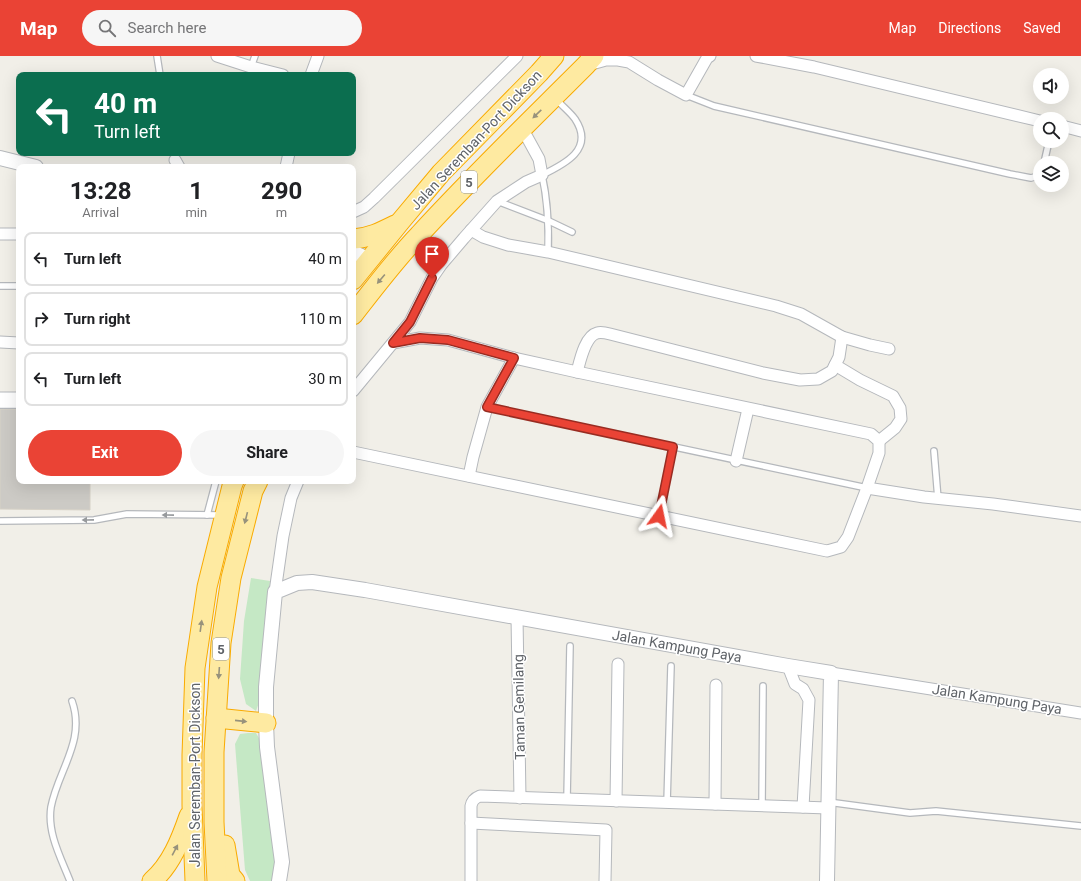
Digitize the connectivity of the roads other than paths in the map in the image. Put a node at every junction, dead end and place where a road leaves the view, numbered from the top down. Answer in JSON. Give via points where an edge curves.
{"nodes":[{"id":1,"x":157,"y":56,"type":"edge"},
{"id":2,"x":217,"y":56,"type":"edge"},
{"id":3,"x":318,"y":56,"type":"edge"},
{"id":4,"x":518,"y":56,"type":"edge"},
{"id":5,"x":554,"y":56,"type":"edge"},
{"id":6,"x":710,"y":56,"type":"edge"},
{"id":7,"x":756,"y":56,"type":"edge"},
{"id":8,"x":628,"y":59,"type":"edge"},
{"id":9,"x":253,"y":61,"type":"edge"},
{"id":10,"x":590,"y":61,"type":"edge"},
{"id":11,"x":160,"y":72,"type":"edge"},
{"id":12,"x":277,"y":72,"type":"edge"},
{"id":13,"x":312,"y":72,"type":"edge"},
{"id":14,"x":686,"y":95,"type":"junction"},
{"id":15,"x":554,"y":98,"type":"junction"},
{"id":16,"x":1033,"y":119,"type":"edge"},
{"id":17,"x":522,"y":128,"type":"junction"},
{"id":18,"x":1069,"y":128,"type":"edge"},
{"id":19,"x":1081,"y":131,"type":"edge"},
{"id":20,"x":0,"y":158,"type":"edge"},
{"id":21,"x":24,"y":164,"type":"edge"},
{"id":22,"x":476,"y":175,"type":"junction"},
{"id":23,"x":542,"y":176,"type":"junction"},
{"id":24,"x":1033,"y":177,"type":"edge"},
{"id":25,"x":498,"y":201,"type":"junction"},
{"id":26,"x":356,"y":211,"type":"edge"},
{"id":27,"x":400,"y":222,"type":"junction"},
{"id":28,"x":549,"y":222,"type":"junction"},
{"id":29,"x":471,"y":230,"type":"junction"},
{"id":30,"x":572,"y":232,"type":"dead end"},
{"id":31,"x":0,"y":234,"type":"edge"},
{"id":32,"x":16,"y":234,"type":"edge"},
{"id":33,"x":356,"y":239,"type":"edge"},
{"id":34,"x":548,"y":252,"type":"junction"},
{"id":35,"x":361,"y":256,"type":"edge"},
{"id":36,"x":356,"y":271,"type":"edge"},
{"id":37,"x":0,"y":286,"type":"edge"},
{"id":38,"x":16,"y":286,"type":"edge"},
{"id":39,"x":356,"y":311,"type":"edge"},
{"id":40,"x":842,"y":337,"type":"junction"},
{"id":41,"x":0,"y":342,"type":"edge"},
{"id":42,"x":16,"y":343,"type":"edge"},
{"id":43,"x":393,"y":343,"type":"junction"},
{"id":44,"x":889,"y":349,"type":"dead end"},
{"id":45,"x":514,"y":358,"type":"junction"},
{"id":46,"x":835,"y":365,"type":"junction"},
{"id":47,"x":577,"y":372,"type":"junction"},
{"id":48,"x":356,"y":387,"type":"edge"},
{"id":49,"x":0,"y":398,"type":"edge"},
{"id":50,"x":16,"y":398,"type":"edge"},
{"id":51,"x":0,"y":405,"type":"edge"},
{"id":52,"x":16,"y":405,"type":"edge"},
{"id":53,"x":487,"y":407,"type":"junction"},
{"id":54,"x":748,"y":409,"type":"junction"},
{"id":55,"x":879,"y":440,"type":"junction"},
{"id":56,"x":673,"y":447,"type":"junction"},
{"id":57,"x":934,"y":451,"type":"dead end"},
{"id":58,"x":356,"y":453,"type":"edge"},
{"id":59,"x":736,"y":461,"type":"junction"},
{"id":60,"x":469,"y":476,"type":"junction"},
{"id":61,"x":216,"y":484,"type":"edge"},
{"id":62,"x":232,"y":484,"type":"edge"},
{"id":63,"x":257,"y":484,"type":"edge"},
{"id":64,"x":297,"y":484,"type":"edge"},
{"id":65,"x":867,"y":488,"type":"junction"},
{"id":66,"x":938,"y":498,"type":"junction"},
{"id":67,"x":216,"y":515,"type":"junction"},
{"id":68,"x":659,"y":516,"type":"junction"},
{"id":69,"x":1081,"y":516,"type":"edge"},
{"id":70,"x":0,"y":521,"type":"edge"},
{"id":71,"x":275,"y":592,"type":"junction"},
{"id":72,"x":517,"y":617,"type":"junction"},
{"id":73,"x":570,"y":646,"type":"dead end"},
{"id":74,"x":618,"y":664,"type":"dead end"},
{"id":75,"x":671,"y":666,"type":"dead end"},
{"id":76,"x":788,"y":666,"type":"junction"},
{"id":77,"x":832,"y":672,"type":"junction"},
{"id":78,"x":716,"y":685,"type":"dead end"},
{"id":79,"x":763,"y":686,"type":"dead end"},
{"id":80,"x":72,"y":701,"type":"dead end"},
{"id":81,"x":1081,"y":712,"type":"edge"},
{"id":82,"x":216,"y":718,"type":"junction"},
{"id":83,"x":266,"y":723,"type":"junction"},
{"id":84,"x":520,"y":798,"type":"junction"},
{"id":85,"x":567,"y":799,"type":"junction"},
{"id":86,"x":616,"y":801,"type":"junction"},
{"id":87,"x":667,"y":803,"type":"junction"},
{"id":88,"x":715,"y":804,"type":"junction"},
{"id":89,"x":192,"y":805,"type":"junction"},
{"id":90,"x":828,"y":805,"type":"junction"},
{"id":91,"x":762,"y":806,"type":"junction"},
{"id":92,"x":803,"y":807,"type":"junction"},
{"id":93,"x":214,"y":822,"type":"junction"},
{"id":94,"x":471,"y":823,"type":"junction"},
{"id":95,"x":1081,"y":826,"type":"edge"},
{"id":96,"x":70,"y":881,"type":"edge"},
{"id":97,"x":152,"y":881,"type":"edge"},
{"id":98,"x":195,"y":881,"type":"edge"},
{"id":99,"x":217,"y":881,"type":"edge"},
{"id":100,"x":235,"y":881,"type":"edge"},
{"id":101,"x":279,"y":881,"type":"edge"},
{"id":102,"x":471,"y":881,"type":"edge"},
{"id":103,"x":605,"y":881,"type":"edge"},
{"id":104,"x":827,"y":881,"type":"edge"}],
"edges":[{"from":1,"to":11,"type":"lane"},
{"from":2,"to":9,"type":"street"},
{"from":3,"to":13,"type":"street"},
{"from":4,"to":26,"type":"street","via":[[374,198]]},
{"from":5,"to":27,"type":"highway","name":"Jalan Seremban-Port Dickson","number":"5","via":[[441,173]]},
{"from":6,"to":14,"type":"street"},
{"from":7,"to":16,"type":"street","via":[[814,67]]},
{"from":8,"to":10,"type":"street"},
{"from":8,"to":14,"type":"street","via":[[658,80]]},
{"from":9,"to":12,"type":"street"},
{"from":10,"to":15,"type":"highway","name":"Jalan Seremban-Port Dickson","number":"5"},
{"from":14,"to":24,"type":"lane","via":[[714,106]]},
{"from":15,"to":17,"type":"highway","name":"Jalan Seremban-Port Dickson","number":"5","one_way":true},
{"from":15,"to":23,"type":"lane","via":[[574,118],[580,128],[582,140],[577,153]]},
{"from":17,"to":22,"type":"highway","name":"Jalan Seremban-Port Dickson","number":"5"},
{"from":17,"to":23,"type":"street","via":[[539,159]]},
{"from":18,"to":19,"type":"street"},
{"from":20,"to":21,"type":"street"},
{"from":22,"to":35,"type":"highway","via":[[460,182],[442,198],[388,255],[378,260]]},
{"from":22,"to":39,"type":"highway","name":"Jalan Seremban-Port Dickson","number":"5","one_way":true,"via":[[418,236]]},
{"from":23,"to":25,"type":"street","via":[[526,182]]},
{"from":23,"to":28,"type":"lane"},
{"from":25,"to":28,"type":"lane"},
{"from":25,"to":29,"type":"street"},
{"from":27,"to":33,"type":"highway","via":[[374,235]]},
{"from":27,"to":35,"type":"highway","name":"Jalan Seremban-Port Dickson","number":"5"},
{"from":28,"to":30,"type":"lane"},
{"from":28,"to":34,"type":"lane"},
{"from":29,"to":34,"type":"street","via":[[508,245]]},
{"from":29,"to":43,"type":"street","via":[[432,278],[410,322]]},
{"from":31,"to":32,"type":"street"},
{"from":34,"to":40,"type":"street","via":[[776,306],[802,314]]},
{"from":35,"to":36,"type":"highway","name":"Jalan Seremban-Port Dickson","number":"5"},
{"from":37,"to":38,"type":"lane"},
{"from":40,"to":44,"type":"street"},
{"from":40,"to":46,"type":"street"},
{"from":41,"to":42,"type":"street"},
{"from":43,"to":45,"type":"street","via":[[420,338],[448,340]]},
{"from":43,"to":48,"type":"street"},
{"from":45,"to":47,"type":"street"},
{"from":45,"to":53,"type":"street"},
{"from":46,"to":47,"type":"street","via":[[832,371],[818,379],[800,380],[598,332],[591,336],[586,344]]},
{"from":46,"to":55,"type":"street","via":[[894,396],[900,408],[901,419],[895,428]]},
{"from":47,"to":54,"type":"street"},
{"from":49,"to":50,"type":"street"},
{"from":51,"to":52,"type":"lane"},
{"from":53,"to":56,"type":"lane"},
{"from":53,"to":60,"type":"street"},
{"from":54,"to":55,"type":"street","via":[[871,434]]},
{"from":54,"to":59,"type":"street"},
{"from":55,"to":65,"type":"street","via":[[879,453]]},
{"from":56,"to":59,"type":"lane"},
{"from":56,"to":68,"type":"lane"},
{"from":57,"to":66,"type":"lane"},
{"from":58,"to":60,"type":"street"},
{"from":59,"to":65,"type":"lane"},
{"from":60,"to":68,"type":"street"},
{"from":61,"to":67,"type":"lane"},
{"from":62,"to":67,"type":"highway","name":"Jalan Seremban-Port Dickson","number":"5"},
{"from":63,"to":82,"type":"highway","name":"Jalan Seremban-Port Dickson","number":"5","one_way":true,"via":[[231,578],[221,643]]},
{"from":64,"to":71,"type":"street","via":[[283,536]]},
{"from":65,"to":66,"type":"street"},
{"from":65,"to":68,"type":"street","via":[[848,537],[841,547],[828,551]]},
{"from":66,"to":69,"type":"street"},
{"from":67,"to":70,"type":"lane","one_way":true,"via":[[126,514],[94,520]]},
{"from":89,"to":67,"type":"highway","name":"Jalan Seremban-Port Dickson","number":"5","one_way":true,"via":[[195,668]]},
{"from":71,"to":72,"type":"street","name":"Jalan Kampung Paya","via":[[298,583],[312,582]]},
{"from":71,"to":83,"type":"street","via":[[266,687]]},
{"from":72,"to":76,"type":"street","name":"Jalan Kampung Paya"},
{"from":72,"to":84,"type":"street","name":"Taman Gemilang"},
{"from":73,"to":85,"type":"lane"},
{"from":74,"to":86,"type":"street"},
{"from":75,"to":87,"type":"lane"},
{"from":76,"to":77,"type":"street","name":"Jalan Kampung Paya"},
{"from":76,"to":92,"type":"street","via":[[795,684],[803,689],[809,700]]},
{"from":77,"to":81,"type":"street","name":"Jalan Kampung Paya"},
{"from":77,"to":90,"type":"street"},
{"from":78,"to":88,"type":"street"},
{"from":79,"to":91,"type":"lane"},
{"from":80,"to":96,"type":"lane","via":[[76,718],[73,745],[51,808],[51,826],[56,847]]},
{"from":82,"to":83,"type":"highway","one_way":true},
{"from":82,"to":93,"type":"highway","name":"Jalan Seremban-Port Dickson","number":"5"},
{"from":83,"to":101,"type":"street","via":[[282,862]]},
{"from":84,"to":85,"type":"street"},
{"from":84,"to":94,"type":"street","via":[[474,798],[471,806]]},
{"from":85,"to":86,"type":"street"},
{"from":86,"to":87,"type":"street"},
{"from":87,"to":88,"type":"street"},
{"from":88,"to":91,"type":"street"},
{"from":97,"to":89,"type":"highway","one_way":true,"via":[[169,860],[181,837]]},
{"from":89,"to":98,"type":"highway","name":"Jalan Seremban-Port Dickson","number":"5"},
{"from":90,"to":92,"type":"street"},
{"from":90,"to":95,"type":"lane","via":[[910,813],[936,811]]},
{"from":90,"to":104,"type":"street"},
{"from":91,"to":92,"type":"street"},
{"from":93,"to":99,"type":"highway","name":"Jalan Seremban-Port Dickson","number":"5"},
{"from":93,"to":100,"type":"highway","via":[[223,836],[230,875]]},
{"from":94,"to":102,"type":"street"},
{"from":94,"to":103,"type":"street","via":[[606,830]]}]}
